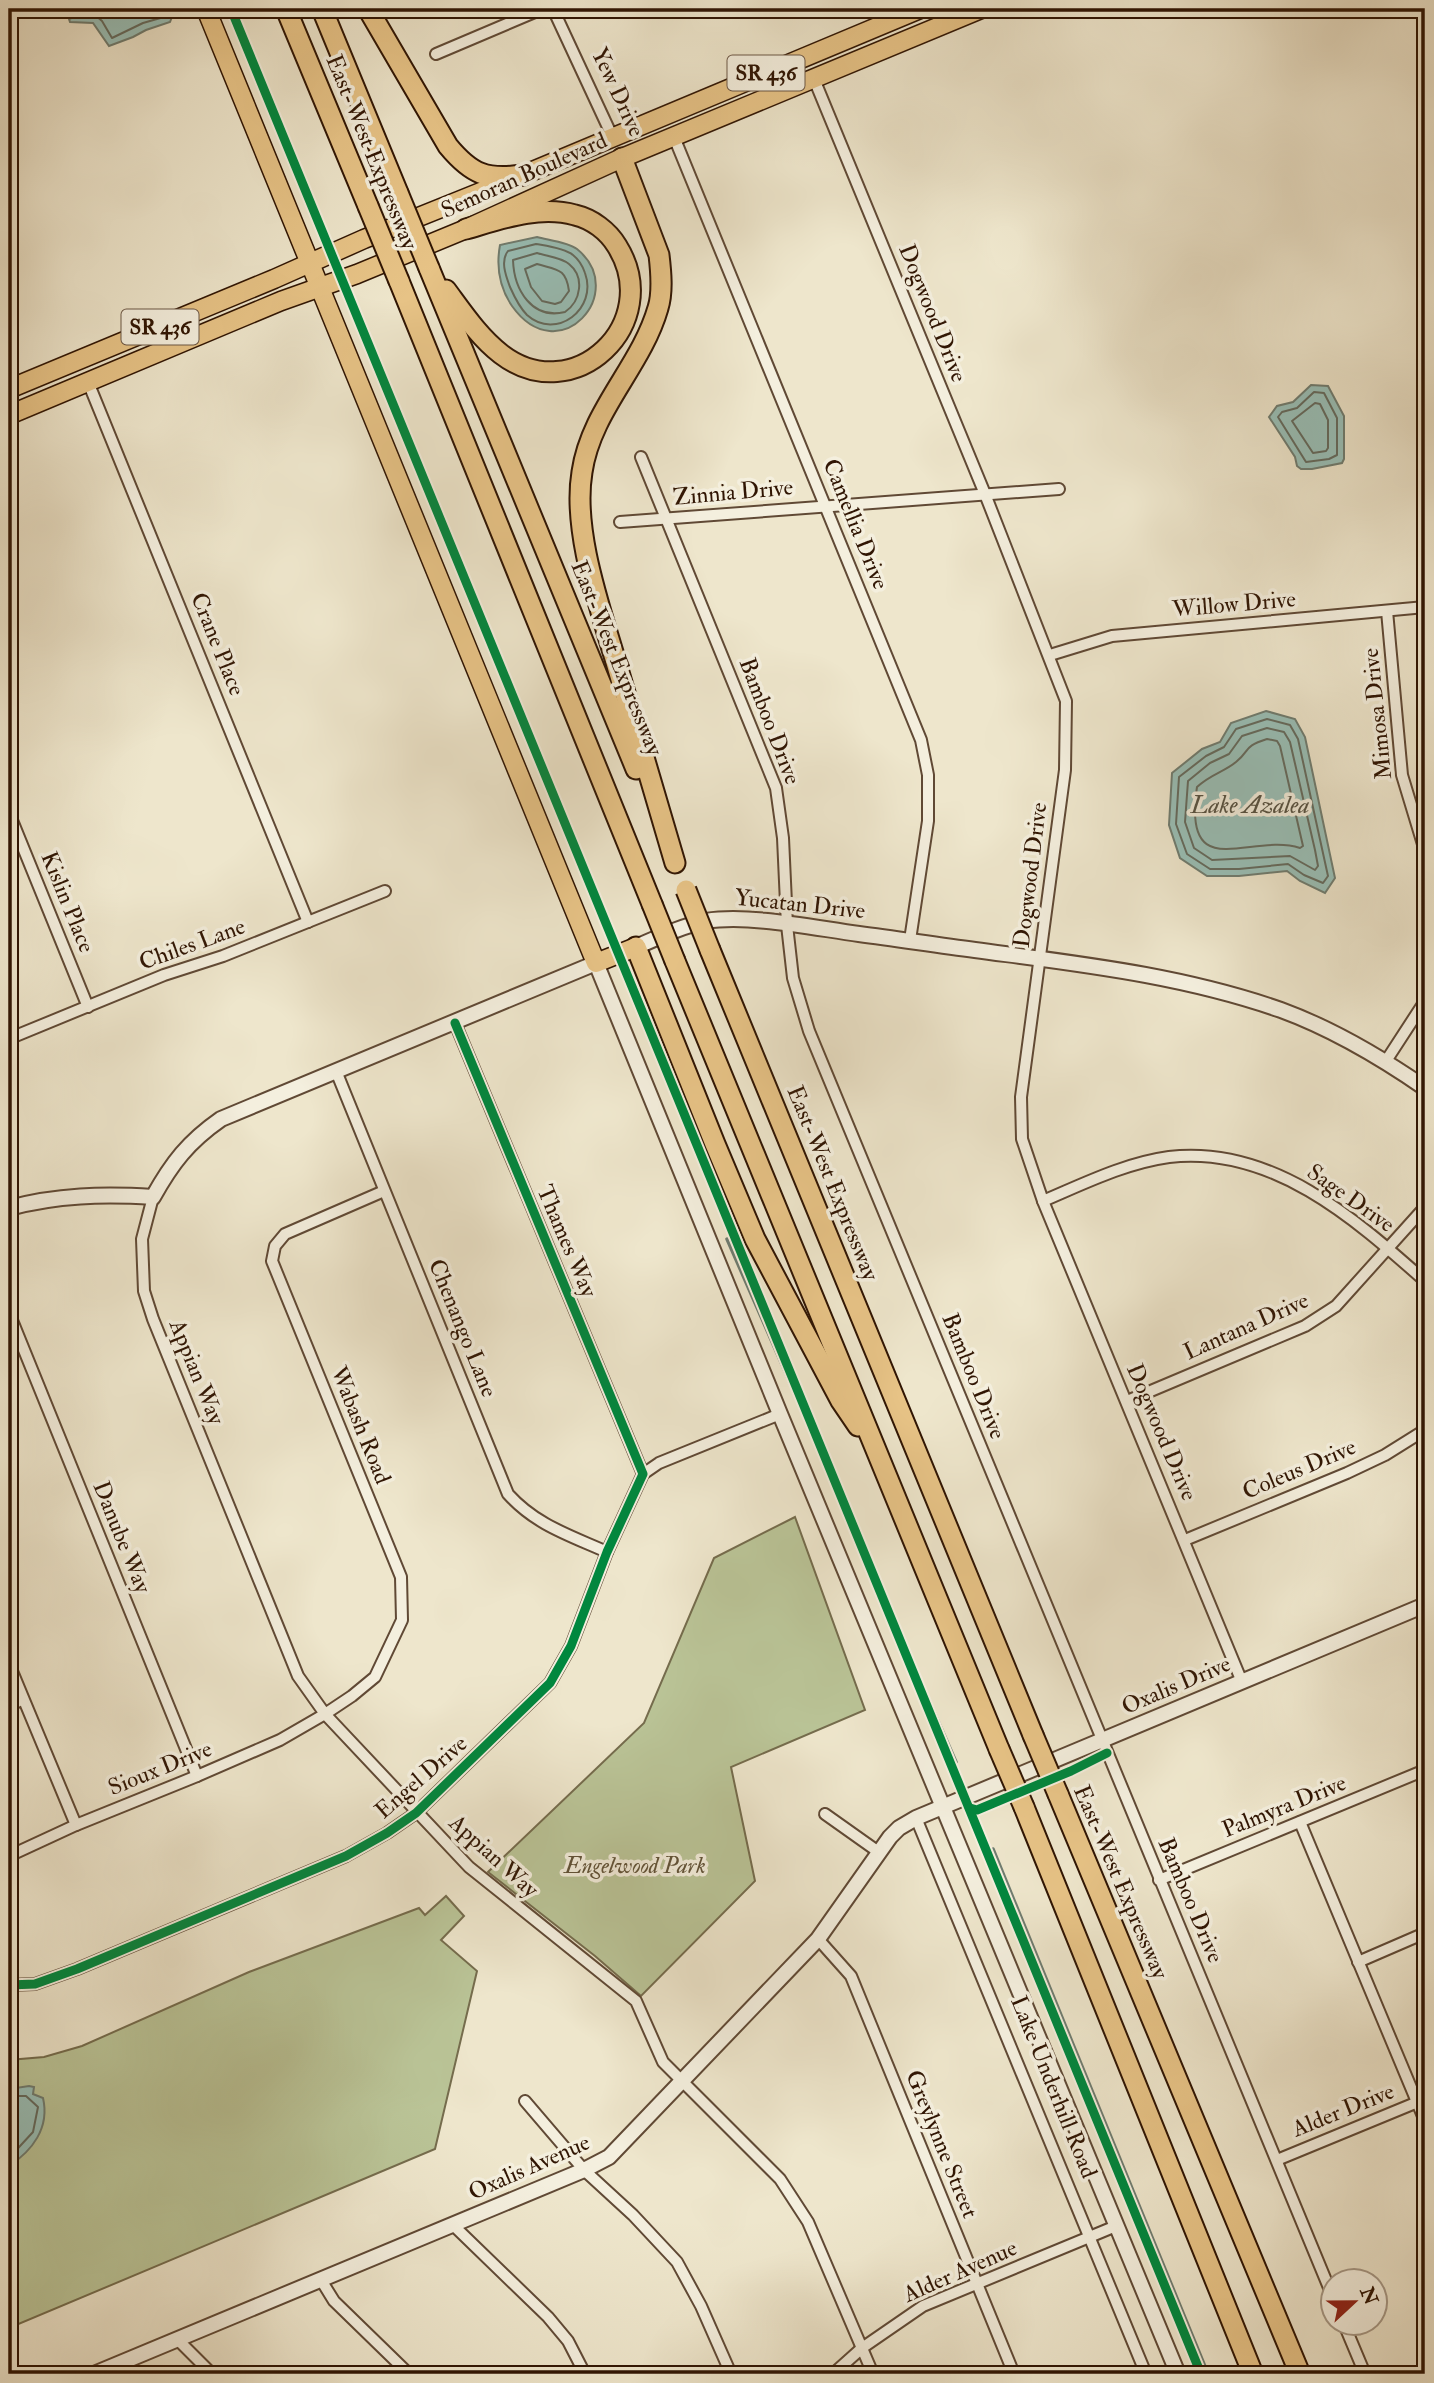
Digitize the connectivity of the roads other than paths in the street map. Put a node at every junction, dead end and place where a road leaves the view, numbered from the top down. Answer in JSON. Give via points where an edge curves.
{"nodes":[{"id":1,"x":206,"y":9,"type":"edge"},
{"id":2,"x":286,"y":9,"type":"edge"},
{"id":3,"x":322,"y":9,"type":"edge"},
{"id":4,"x":368,"y":9,"type":"edge"},
{"id":5,"x":542,"y":9,"type":"edge"},
{"id":6,"x":553,"y":9,"type":"edge"},
{"id":7,"x":920,"y":9,"type":"edge"},
{"id":8,"x":981,"y":9,"type":"edge"},
{"id":9,"x":436,"y":54,"type":"dead end"},
{"id":10,"x":814,"y":79,"type":"junction"},
{"id":11,"x":674,"y":137,"type":"junction"},
{"id":12,"x":613,"y":138,"type":"junction"},
{"id":13,"x":622,"y":158,"type":"junction"},
{"id":14,"x":523,"y":175,"type":"junction"},
{"id":15,"x":466,"y":229,"type":"junction"},
{"id":16,"x":310,"y":262,"type":"junction"},
{"id":17,"x":429,"y":268,"type":"junction"},
{"id":18,"x":321,"y":287,"type":"junction"},
{"id":19,"x":88,"y":382,"type":"junction"},
{"id":20,"x":9,"y":389,"type":"edge"},
{"id":21,"x":9,"y":415,"type":"edge"},
{"id":22,"x":641,"y":457,"type":"dead end"},
{"id":23,"x":1059,"y":489,"type":"dead end"},
{"id":24,"x":985,"y":494,"type":"junction"},
{"id":25,"x":827,"y":505,"type":"junction"},
{"id":26,"x":666,"y":519,"type":"junction"},
{"id":27,"x":620,"y":523,"type":"dead end"},
{"id":28,"x":1425,"y":607,"type":"edge"},
{"id":29,"x":1387,"y":611,"type":"junction"},
{"id":30,"x":1050,"y":655,"type":"junction"},
{"id":31,"x":9,"y":813,"type":"edge"},
{"id":32,"x":1425,"y":851,"type":"edge"},
{"id":33,"x":675,"y":863,"type":"junction"},
{"id":34,"x":385,"y":891,"type":"dead end"},
{"id":35,"x":308,"y":922,"type":"junction"},
{"id":36,"x":787,"y":925,"type":"junction"},
{"id":37,"x":910,"y":940,"type":"junction"},
{"id":38,"x":636,"y":947,"type":"junction"},
{"id":39,"x":1040,"y":958,"type":"junction"},
{"id":40,"x":596,"y":963,"type":"junction"},
{"id":41,"x":1425,"y":1001,"type":"edge"},
{"id":42,"x":88,"y":1007,"type":"junction"},
{"id":43,"x":455,"y":1023,"type":"junction"},
{"id":44,"x":13,"y":1037,"type":"dead end"},
{"id":45,"x":1386,"y":1061,"type":"junction"},
{"id":46,"x":336,"y":1071,"type":"junction"},
{"id":47,"x":1425,"y":1088,"type":"edge"},
{"id":48,"x":384,"y":1191,"type":"junction"},
{"id":49,"x":153,"y":1197,"type":"junction"},
{"id":50,"x":1043,"y":1201,"type":"junction"},
{"id":51,"x":1425,"y":1207,"type":"edge"},
{"id":52,"x":9,"y":1208,"type":"edge"},
{"id":53,"x":1388,"y":1249,"type":"junction"},
{"id":54,"x":1425,"y":1282,"type":"edge"},
{"id":55,"x":9,"y":1313,"type":"edge"},
{"id":56,"x":1126,"y":1401,"type":"junction"},
{"id":57,"x":780,"y":1414,"type":"junction"},
{"id":58,"x":1425,"y":1430,"type":"edge"},
{"id":59,"x":882,"y":1461,"type":"junction"},
{"id":60,"x":643,"y":1474,"type":"junction"},
{"id":61,"x":1185,"y":1540,"type":"junction"},
{"id":62,"x":607,"y":1552,"type":"junction"},
{"id":63,"x":1425,"y":1605,"type":"edge"},
{"id":64,"x":9,"y":1664,"type":"edge"},
{"id":65,"x":1242,"y":1682,"type":"junction"},
{"id":66,"x":23,"y":1699,"type":"junction"},
{"id":67,"x":9,"y":1706,"type":"edge"},
{"id":68,"x":325,"y":1714,"type":"junction"},
{"id":69,"x":1102,"y":1740,"type":"junction"},
{"id":70,"x":1425,"y":1770,"type":"edge"},
{"id":71,"x":197,"y":1776,"type":"junction"},
{"id":72,"x":944,"y":1806,"type":"junction"},
{"id":73,"x":416,"y":1813,"type":"junction"},
{"id":74,"x":825,"y":1814,"type":"dead end"},
{"id":75,"x":916,"y":1818,"type":"junction"},
{"id":76,"x":1300,"y":1822,"type":"junction"},
{"id":77,"x":76,"y":1825,"type":"junction"},
{"id":78,"x":880,"y":1853,"type":"junction"},
{"id":79,"x":9,"y":1856,"type":"edge"},
{"id":80,"x":1159,"y":1880,"type":"junction"},
{"id":81,"x":1425,"y":1933,"type":"edge"},
{"id":82,"x":818,"y":1939,"type":"junction"},
{"id":83,"x":1358,"y":1962,"type":"junction"},
{"id":84,"x":9,"y":1985,"type":"edge"},
{"id":85,"x":682,"y":2082,"type":"junction"},
{"id":86,"x":525,"y":2101,"type":"dead end"},
{"id":87,"x":1422,"y":2101,"type":"edge"},
{"id":88,"x":1425,"y":2120,"type":"edge"},
{"id":89,"x":1277,"y":2160,"type":"junction"},
{"id":90,"x":584,"y":2170,"type":"junction"},
{"id":91,"x":453,"y":2225,"type":"junction"},
{"id":92,"x":1116,"y":2226,"type":"junction"},
{"id":93,"x":1090,"y":2238,"type":"junction"},
{"id":94,"x":1321,"y":2268,"type":"edge"},
{"id":95,"x":321,"y":2280,"type":"junction"},
{"id":96,"x":976,"y":2283,"type":"junction"},
{"id":97,"x":1350,"y":2338,"type":"edge"},
{"id":98,"x":177,"y":2339,"type":"junction"},
{"id":99,"x":862,"y":2348,"type":"junction"},
{"id":100,"x":93,"y":2374,"type":"edge"},
{"id":101,"x":212,"y":2374,"type":"edge"},
{"id":102,"x":409,"y":2374,"type":"edge"},
{"id":103,"x":585,"y":2374,"type":"edge"},
{"id":104,"x":731,"y":2374,"type":"edge"},
{"id":105,"x":832,"y":2374,"type":"edge"},
{"id":106,"x":873,"y":2374,"type":"edge"},
{"id":107,"x":1014,"y":2374,"type":"edge"},
{"id":108,"x":1146,"y":2374,"type":"edge"},
{"id":109,"x":1178,"y":2374,"type":"edge"},
{"id":110,"x":1253,"y":2374,"type":"edge"},
{"id":111,"x":1300,"y":2374,"type":"edge"},
{"id":112,"x":1365,"y":2374,"type":"edge"}],
"edges":[{"from":1,"to":16,"type":"main road","name":"Lake Underhill Road"},
{"from":2,"to":59,"type":"highway","name":"East-West Expressway","bridge":true},
{"from":3,"to":17,"type":"highway","name":"East-West Expressway","bridge":true},
{"from":4,"to":14,"type":"highway","via":[[460,161],[488,176]]},
{"from":5,"to":9,"type":"street"},
{"from":6,"to":12,"type":"street","name":"Yew Drive"},
{"from":7,"to":12,"type":"main road","name":"Semoran Boulevard","number":"SR 436"},
{"from":8,"to":10,"type":"main road","name":"Semoran Boulevard","number":"SR 436"},
{"from":10,"to":11,"type":"main road","name":"Semoran Boulevard","number":"SR 436"},
{"from":10,"to":24,"type":"street","name":"Dogwood Drive"},
{"from":11,"to":13,"type":"main road","name":"Semoran Boulevard","number":"SR 436"},
{"from":11,"to":25,"type":"street","name":"Camellia Drive"},
{"from":12,"to":13,"type":"main road","name":"Yew Drive"},
{"from":12,"to":14,"type":"main road","name":"Semoran Boulevard","number":"SR 436"},
{"from":13,"to":15,"type":"main road","name":"Semoran Boulevard","number":"SR 436"},
{"from":13,"to":33,"type":"highway","via":[[659,256],[658,307],[642,345],[596,424],[582,471],[579,504],[610,641]]},
{"from":14,"to":16,"type":"main road","name":"Semoran Boulevard","number":"SR 436"},
{"from":15,"to":17,"type":"highway","via":[[549,211],[594,223],[612,238],[630,277],[631,301],[613,343],[593,360],[569,370],[524,368],[483,339]]},
{"from":15,"to":18,"type":"main road","name":"Semoran Boulevard","number":"SR 436"},
{"from":16,"to":18,"type":"main road","name":"Lake Underhill Road"},
{"from":16,"to":20,"type":"main road","name":"Semoran Boulevard","number":"SR 436"},
{"from":17,"to":33,"type":"highway","name":"East-West Expressway"},
{"from":18,"to":19,"type":"main road","name":"Semoran Boulevard","number":"SR 436"},
{"from":18,"to":40,"type":"main road","name":"Lake Underhill Road"},
{"from":19,"to":21,"type":"main road","name":"Semoran Boulevard","number":"SR 436"},
{"from":19,"to":35,"type":"street","name":"Crane Place"},
{"from":22,"to":26,"type":"street","name":"Bamboo Drive"},
{"from":23,"to":24,"type":"street","name":"Zinnia Drive"},
{"from":24,"to":25,"type":"street","name":"Zinnia Drive"},
{"from":24,"to":30,"type":"street","name":"Dogwood Drive"},
{"from":25,"to":26,"type":"street","name":"Zinnia Drive"},
{"from":25,"to":37,"type":"street","name":"Camellia Drive","via":[[921,740],[928,775],[928,821]]},
{"from":26,"to":27,"type":"street","name":"Zinnia Drive"},
{"from":26,"to":36,"type":"street","name":"Bamboo Drive","via":[[776,788]]},
{"from":28,"to":29,"type":"street","name":"Willow Drive"},
{"from":29,"to":30,"type":"street","name":"Willow Drive","via":[[1112,636]]},
{"from":29,"to":32,"type":"street","name":"Mimosa Drive","via":[[1402,775]]},
{"from":30,"to":39,"type":"street","name":"Dogwood Drive","via":[[1066,701],[1065,770]]},
{"from":31,"to":42,"type":"street","name":"Kislin Place"},
{"from":33,"to":111,"type":"highway","name":"East-West Expressway","bridge":true},
{"from":34,"to":35,"type":"street","name":"Chiles Lane"},
{"from":35,"to":42,"type":"street","name":"Chiles Lane"},
{"from":36,"to":37,"type":"street","name":"Yucatan Drive"},
{"from":36,"to":38,"type":"street","name":"Yucatan Drive","via":[[707,921]]},
{"from":36,"to":69,"type":"street","name":"Bamboo Drive","via":[[793,978],[809,1031]]},
{"from":37,"to":39,"type":"street","name":"Yucatan Drive"},
{"from":38,"to":40,"type":"main road","name":"Yucatan Drive"},
{"from":38,"to":59,"type":"highway","via":[[755,1239],[841,1401]]},
{"from":39,"to":45,"type":"street","name":"Yucatan Drive","via":[[1161,976],[1222,991],[1283,1011]]},
{"from":39,"to":50,"type":"street","name":"Dogwood Drive","via":[[1021,1097],[1022,1139]]},
{"from":40,"to":43,"type":"street","name":"Yucatan Drive"},
{"from":40,"to":57,"type":"street","name":"Lake Underhill Road"},
{"from":41,"to":45,"type":"street"},
{"from":42,"to":44,"type":"street","name":"Chiles Lane"},
{"from":43,"to":46,"type":"street","name":"Yucatan Drive"},
{"from":43,"to":60,"type":"street","name":"Thames Way"},
{"from":45,"to":47,"type":"street","name":"Yucatan Drive"},
{"from":46,"to":48,"type":"street","name":"Chenango Lane"},
{"from":46,"to":49,"type":"street","name":"Yucatan Drive","via":[[221,1119],[176,1158]]},
{"from":48,"to":62,"type":"street","name":"Chenango Lane","via":[[508,1494],[541,1523]]},
{"from":48,"to":68,"type":"street","name":"Wabash Road","via":[[285,1234],[275,1246],[272,1261],[401,1577],[402,1620],[374,1677]]},
{"from":49,"to":52,"type":"street","via":[[62,1197]]},
{"from":49,"to":68,"type":"street","name":"Appian Way","via":[[142,1239],[144,1291],[153,1319],[298,1676]]},
{"from":50,"to":53,"type":"street","name":"Sage Drive","via":[[1123,1168],[1169,1157],[1227,1158],[1278,1174],[1329,1202]]},
{"from":50,"to":56,"type":"street","name":"Dogwood Drive"},
{"from":51,"to":53,"type":"street","name":"Lantana Drive"},
{"from":53,"to":54,"type":"street","name":"Sage Drive"},
{"from":53,"to":56,"type":"street","name":"Lantana Drive","via":[[1336,1306],[1306,1326]]},
{"from":55,"to":71,"type":"street","name":"Danube Way"},
{"from":56,"to":61,"type":"street","name":"Dogwood Drive"},
{"from":57,"to":60,"type":"street","via":[[659,1463]]},
{"from":57,"to":72,"type":"street","name":"Lake Underhill Road"},
{"from":58,"to":61,"type":"street","name":"Coleus Drive","via":[[1366,1464]]},
{"from":59,"to":110,"type":"highway","name":"East-West Expressway","bridge":true},
{"from":60,"to":62,"type":"street","name":"Engel Drive"},
{"from":61,"to":65,"type":"street","name":"Dogwood Drive"},
{"from":62,"to":73,"type":"street","name":"Engel Drive","via":[[571,1646],[550,1683]]},
{"from":63,"to":65,"type":"street","name":"Oxalis Drive"},
{"from":64,"to":66,"type":"street"},
{"from":65,"to":69,"type":"street","name":"Oxalis Drive"},
{"from":66,"to":67,"type":"street"},
{"from":66,"to":77,"type":"street"},
{"from":68,"to":71,"type":"street","name":"Sioux Drive","via":[[280,1740]]},
{"from":68,"to":73,"type":"street","name":"Appian Way"},
{"from":69,"to":72,"type":"street","name":"Oxalis Drive"},
{"from":69,"to":80,"type":"street","name":"Bamboo Drive"},
{"from":70,"to":76,"type":"street","name":"Palmyra Drive"},
{"from":71,"to":77,"type":"street","name":"Sioux Drive"},
{"from":72,"to":75,"type":"street","name":"Oxalis Avenue"},
{"from":72,"to":92,"type":"street","name":"Lake Underhill Road"},
{"from":73,"to":84,"type":"street","name":"Engel Drive","via":[[320,1867],[77,1969],[35,1984]]},
{"from":73,"to":85,"type":"street","name":"Appian Way","via":[[469,1867],[636,2001],[663,2062]]},
{"from":74,"to":78,"type":"street"},
{"from":75,"to":78,"type":"street","name":"Oxalis Avenue","via":[[899,1828]]},
{"from":75,"to":93,"type":"street","name":"Lake Underhill Road"},
{"from":76,"to":80,"type":"street","name":"Palmyra Drive"},
{"from":76,"to":83,"type":"street"},
{"from":77,"to":79,"type":"street","name":"Sioux Drive"},
{"from":78,"to":82,"type":"street","name":"Oxalis Avenue"},
{"from":80,"to":89,"type":"street","name":"Bamboo Drive"},
{"from":81,"to":83,"type":"street"},
{"from":82,"to":85,"type":"street","name":"Oxalis Avenue"},
{"from":82,"to":96,"type":"street","name":"Greylynne Street","via":[[851,1976]]},
{"from":83,"to":87,"type":"street"},
{"from":85,"to":90,"type":"street","name":"Oxalis Avenue","via":[[609,2157]]},
{"from":85,"to":99,"type":"street","name":"Appian Way","via":[[780,2179],[808,2222]]},
{"from":86,"to":90,"type":"street"},
{"from":87,"to":88,"type":"street"},
{"from":87,"to":89,"type":"street","name":"Alder Drive"},
{"from":89,"to":94,"type":"street","name":"Bamboo Drive"},
{"from":90,"to":91,"type":"street","name":"Oxalis Avenue"},
{"from":90,"to":104,"type":"street","via":[[677,2262]]},
{"from":91,"to":95,"type":"street","name":"Oxalis Avenue"},
{"from":91,"to":103,"type":"street","via":[[548,2317],[568,2341]]},
{"from":92,"to":93,"type":"street","name":"Alder Avenue"},
{"from":92,"to":109,"type":"street","name":"Lake Underhill Road"},
{"from":93,"to":96,"type":"street","name":"Alder Avenue"},
{"from":93,"to":108,"type":"street","name":"Lake Underhill Road"},
{"from":95,"to":98,"type":"street","name":"Oxalis Avenue"},
{"from":95,"to":102,"type":"street","via":[[334,2301]]},
{"from":96,"to":99,"type":"street","name":"Alder Avenue","via":[[923,2306]]},
{"from":96,"to":107,"type":"street","name":"Greylynne Street"},
{"from":97,"to":112,"type":"street"},
{"from":98,"to":100,"type":"street","name":"Oxalis Avenue"},
{"from":98,"to":101,"type":"street"},
{"from":99,"to":105,"type":"street","name":"Alder Avenue"},
{"from":99,"to":106,"type":"street","name":"Appian Way"}]}
